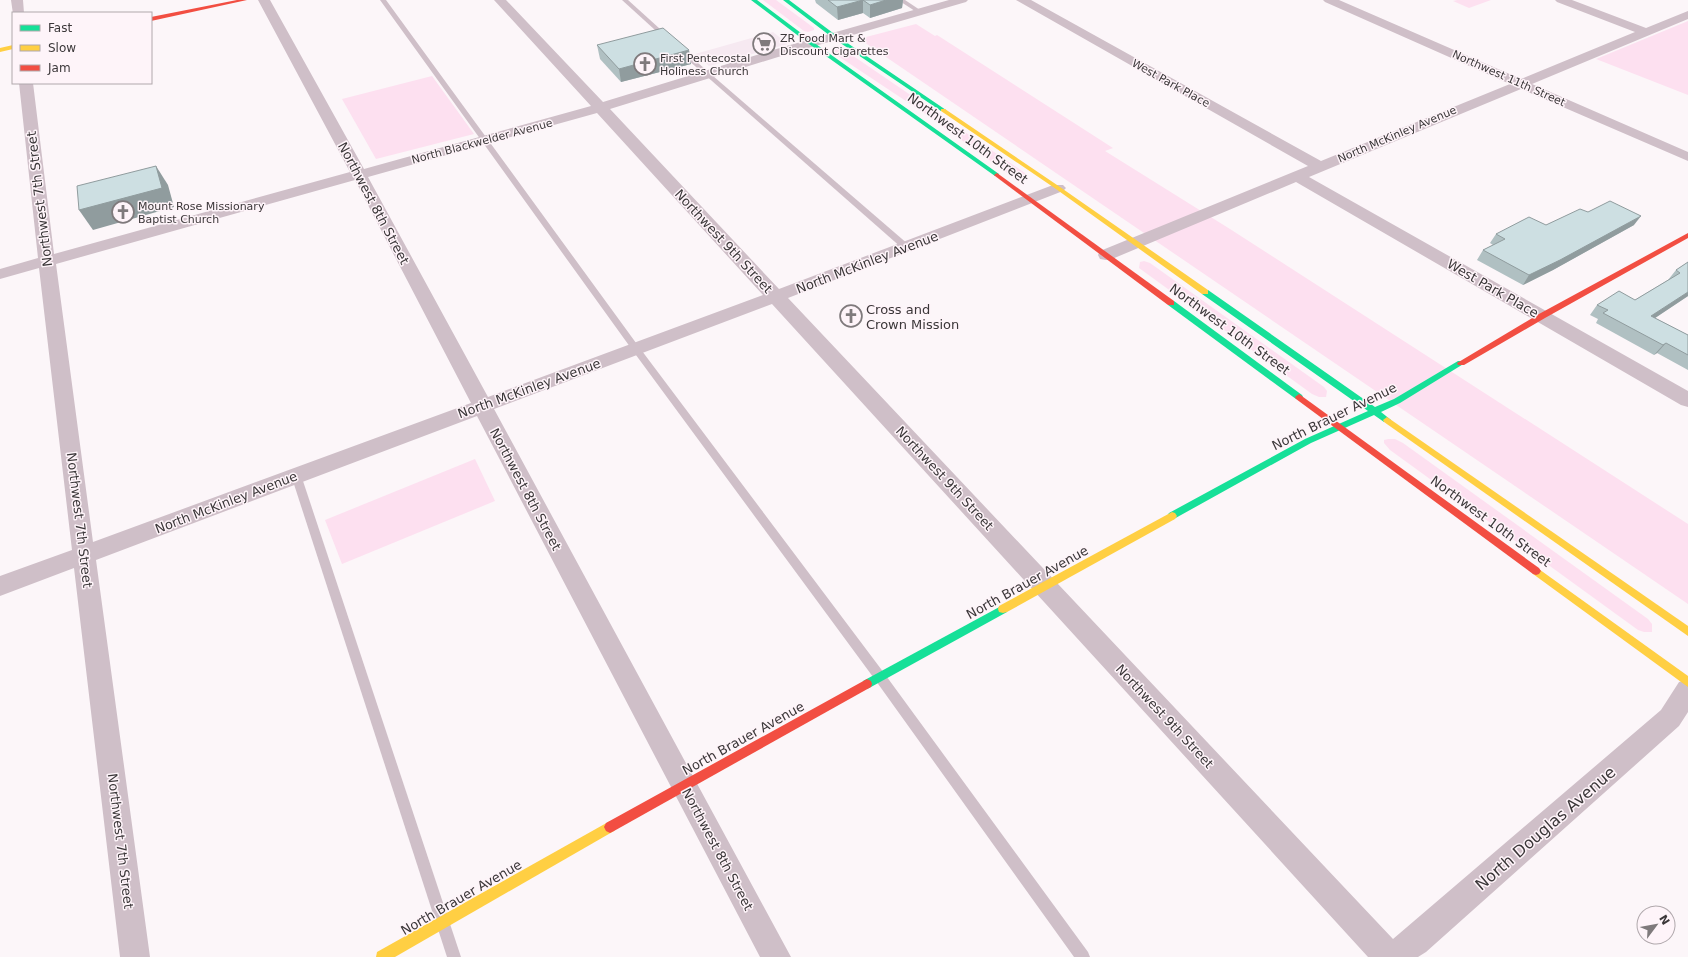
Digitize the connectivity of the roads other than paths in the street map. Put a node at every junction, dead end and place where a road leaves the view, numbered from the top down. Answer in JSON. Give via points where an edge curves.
{"nodes":[{"id":1,"x":17,"y":0,"type":"edge"},
{"id":2,"x":244,"y":0,"type":"edge"},
{"id":3,"x":264,"y":0,"type":"edge"},
{"id":4,"x":383,"y":0,"type":"edge"},
{"id":5,"x":500,"y":0,"type":"edge"},
{"id":6,"x":625,"y":0,"type":"edge"},
{"id":7,"x":754,"y":0,"type":"edge"},
{"id":8,"x":786,"y":0,"type":"edge"},
{"id":9,"x":901,"y":0,"type":"edge"},
{"id":10,"x":962,"y":0,"type":"edge"},
{"id":11,"x":1022,"y":0,"type":"edge"},
{"id":12,"x":1329,"y":0,"type":"edge"},
{"id":13,"x":1561,"y":0,"type":"edge"},
{"id":14,"x":18,"y":12,"type":"edge"},
{"id":15,"x":920,"y":12,"type":"junction"},
{"id":16,"x":1688,"y":15,"type":"edge"},
{"id":17,"x":152,"y":19,"type":"edge"},
{"id":18,"x":1646,"y":32,"type":"junction"},
{"id":19,"x":835,"y":37,"type":"junction"},
{"id":20,"x":672,"y":43,"type":"edge"},
{"id":21,"x":811,"y":43,"type":"junction"},
{"id":22,"x":12,"y":47,"type":"edge"},
{"id":23,"x":678,"y":48,"type":"edge"},
{"id":24,"x":0,"y":50,"type":"edge"},
{"id":25,"x":708,"y":74,"type":"junction"},
{"id":26,"x":1520,"y":83,"type":"junction"},
{"id":27,"x":26,"y":84,"type":"edge"},
{"id":28,"x":599,"y":108,"type":"junction"},
{"id":29,"x":485,"y":140,"type":"junction"},
{"id":30,"x":1688,"y":157,"type":"edge"},
{"id":31,"x":1320,"y":167,"type":"junction"},
{"id":32,"x":359,"y":174,"type":"junction"},
{"id":33,"x":1297,"y":176,"type":"junction"},
{"id":34,"x":1058,"y":188,"type":"junction"},
{"id":35,"x":1030,"y":199,"type":"junction"},
{"id":36,"x":1688,"y":236,"type":"edge"},
{"id":37,"x":1135,"y":242,"type":"junction"},
{"id":38,"x":906,"y":247,"type":"junction"},
{"id":39,"x":1106,"y":255,"type":"junction"},
{"id":40,"x":47,"y":262,"type":"junction"},
{"id":41,"x":0,"y":274,"type":"edge"},
{"id":42,"x":775,"y":297,"type":"junction"},
{"id":43,"x":1542,"y":316,"type":"junction"},
{"id":44,"x":636,"y":348,"type":"junction"},
{"id":45,"x":1688,"y":400,"type":"edge"},
{"id":46,"x":481,"y":406,"type":"junction"},
{"id":47,"x":1374,"y":411,"type":"junction"},
{"id":48,"x":1340,"y":427,"type":"junction"},
{"id":49,"x":296,"y":475,"type":"junction"},
{"id":50,"x":85,"y":554,"type":"junction"},
{"id":51,"x":0,"y":586,"type":"edge"},
{"id":52,"x":1045,"y":586,"type":"junction"},
{"id":53,"x":1688,"y":632,"type":"edge"},
{"id":54,"x":880,"y":677,"type":"junction"},
{"id":55,"x":1688,"y":682,"type":"edge"},
{"id":56,"x":1688,"y":690,"type":"edge"},
{"id":57,"x":684,"y":785,"type":"junction"},
{"id":58,"x":442,"y":923,"type":"junction"},
{"id":59,"x":135,"y":957,"type":"edge"},
{"id":60,"x":382,"y":957,"type":"edge"},
{"id":61,"x":454,"y":957,"type":"edge"},
{"id":62,"x":776,"y":957,"type":"edge"},
{"id":63,"x":1083,"y":957,"type":"edge"},
{"id":64,"x":1389,"y":957,"type":"edge"},
{"id":65,"x":1393,"y":957,"type":"edge"}],
"edges":[{"from":1,"to":14,"type":"street"},
{"from":2,"to":17,"type":"main road"},
{"from":3,"to":32,"type":"street","name":"Northwest 8th Street"},
{"from":4,"to":29,"type":"lane"},
{"from":5,"to":28,"type":"street","name":"Northwest 9th Street"},
{"from":6,"to":20,"type":"lane"},
{"from":7,"to":21,"type":"main road","name":"Northwest 10th Street"},
{"from":8,"to":19,"type":"main road","name":"Northwest 10th Street"},
{"from":9,"to":15,"type":"lane"},
{"from":10,"to":15,"type":"street","name":"North Blackwelder Avenue"},
{"from":11,"to":31,"type":"street","name":"West Park Place"},
{"from":12,"to":26,"type":"street","name":"Northwest 11th Street"},
{"from":13,"to":18,"type":"street"},
{"from":15,"to":19,"type":"street","name":"North Blackwelder Avenue"},
{"from":16,"to":18,"type":"street","name":"North McKinley Avenue"},
{"from":18,"to":26,"type":"street","name":"North McKinley Avenue"},
{"from":19,"to":21,"type":"street","name":"North Blackwelder Avenue"},
{"from":19,"to":34,"type":"main road","name":"Northwest 10th Street"},
{"from":21,"to":25,"type":"street","name":"North Blackwelder Avenue"},
{"from":21,"to":35,"type":"main road","name":"Northwest 10th Street"},
{"from":22,"to":24,"type":"main road"},
{"from":23,"to":25,"type":"lane"},
{"from":25,"to":28,"type":"street","name":"North Blackwelder Avenue"},
{"from":25,"to":38,"type":"lane"},
{"from":26,"to":30,"type":"street","name":"Northwest 11th Street"},
{"from":26,"to":31,"type":"street","name":"North McKinley Avenue"},
{"from":27,"to":40,"type":"street","name":"Northwest 7th Street"},
{"from":28,"to":29,"type":"street","name":"North Blackwelder Avenue"},
{"from":28,"to":42,"type":"street","name":"Northwest 9th Street"},
{"from":29,"to":32,"type":"street","name":"North Blackwelder Avenue"},
{"from":29,"to":44,"type":"lane"},
{"from":31,"to":33,"type":"street","name":"North McKinley Avenue"},
{"from":32,"to":40,"type":"street","name":"North Blackwelder Avenue"},
{"from":32,"to":46,"type":"street","name":"Northwest 8th Street"},
{"from":33,"to":37,"type":"street","name":"North McKinley Avenue"},
{"from":33,"to":43,"type":"street","name":"West Park Place"},
{"from":34,"to":35,"type":"street","name":"North McKinley Avenue"},
{"from":34,"to":37,"type":"main road","name":"Northwest 10th Street"},
{"from":35,"to":38,"type":"street","name":"North McKinley Avenue"},
{"from":35,"to":39,"type":"main road","name":"Northwest 10th Street"},
{"from":36,"to":43,"type":"main road","name":"North Brauer Avenue"},
{"from":37,"to":39,"type":"street","name":"North McKinley Avenue"},
{"from":37,"to":47,"type":"main road","name":"Northwest 10th Street"},
{"from":38,"to":42,"type":"street","name":"North McKinley Avenue"},
{"from":39,"to":48,"type":"main road","name":"Northwest 10th Street"},
{"from":40,"to":41,"type":"street","name":"North Blackwelder Avenue"},
{"from":40,"to":50,"type":"street","name":"Northwest 7th Street"},
{"from":42,"to":44,"type":"street","name":"North McKinley Avenue"},
{"from":42,"to":52,"type":"street","name":"Northwest 9th Street"},
{"from":43,"to":45,"type":"street","name":"West Park Place"},
{"from":43,"to":47,"type":"main road","name":"North Brauer Avenue","via":[[1397,401]]},
{"from":44,"to":46,"type":"street","name":"North McKinley Avenue"},
{"from":44,"to":54,"type":"lane"},
{"from":46,"to":49,"type":"street","name":"North McKinley Avenue"},
{"from":46,"to":57,"type":"street","name":"Northwest 8th Street"},
{"from":47,"to":48,"type":"main road","name":"North Brauer Avenue"},
{"from":47,"to":53,"type":"main road","name":"Northwest 10th Street"},
{"from":48,"to":52,"type":"main road","name":"North Brauer Avenue","via":[[1308,441]]},
{"from":48,"to":55,"type":"main road","name":"Northwest 10th Street"},
{"from":49,"to":50,"type":"street","name":"North McKinley Avenue"},
{"from":49,"to":58,"type":"lane"},
{"from":50,"to":51,"type":"street","name":"North McKinley Avenue"},
{"from":50,"to":59,"type":"street","name":"Northwest 7th Street"},
{"from":52,"to":54,"type":"main road","name":"North Brauer Avenue"},
{"from":52,"to":64,"type":"street","name":"Northwest 9th Street"},
{"from":54,"to":57,"type":"main road","name":"North Brauer Avenue"},
{"from":54,"to":63,"type":"lane"},
{"from":56,"to":65,"type":"street","name":"North Douglas Avenue","via":[[1670,718],[1415,941]]},
{"from":57,"to":58,"type":"main road","name":"North Brauer Avenue"},
{"from":57,"to":62,"type":"street","name":"Northwest 8th Street"},
{"from":58,"to":60,"type":"main road","name":"North Brauer Avenue"},
{"from":58,"to":61,"type":"lane"}]}
